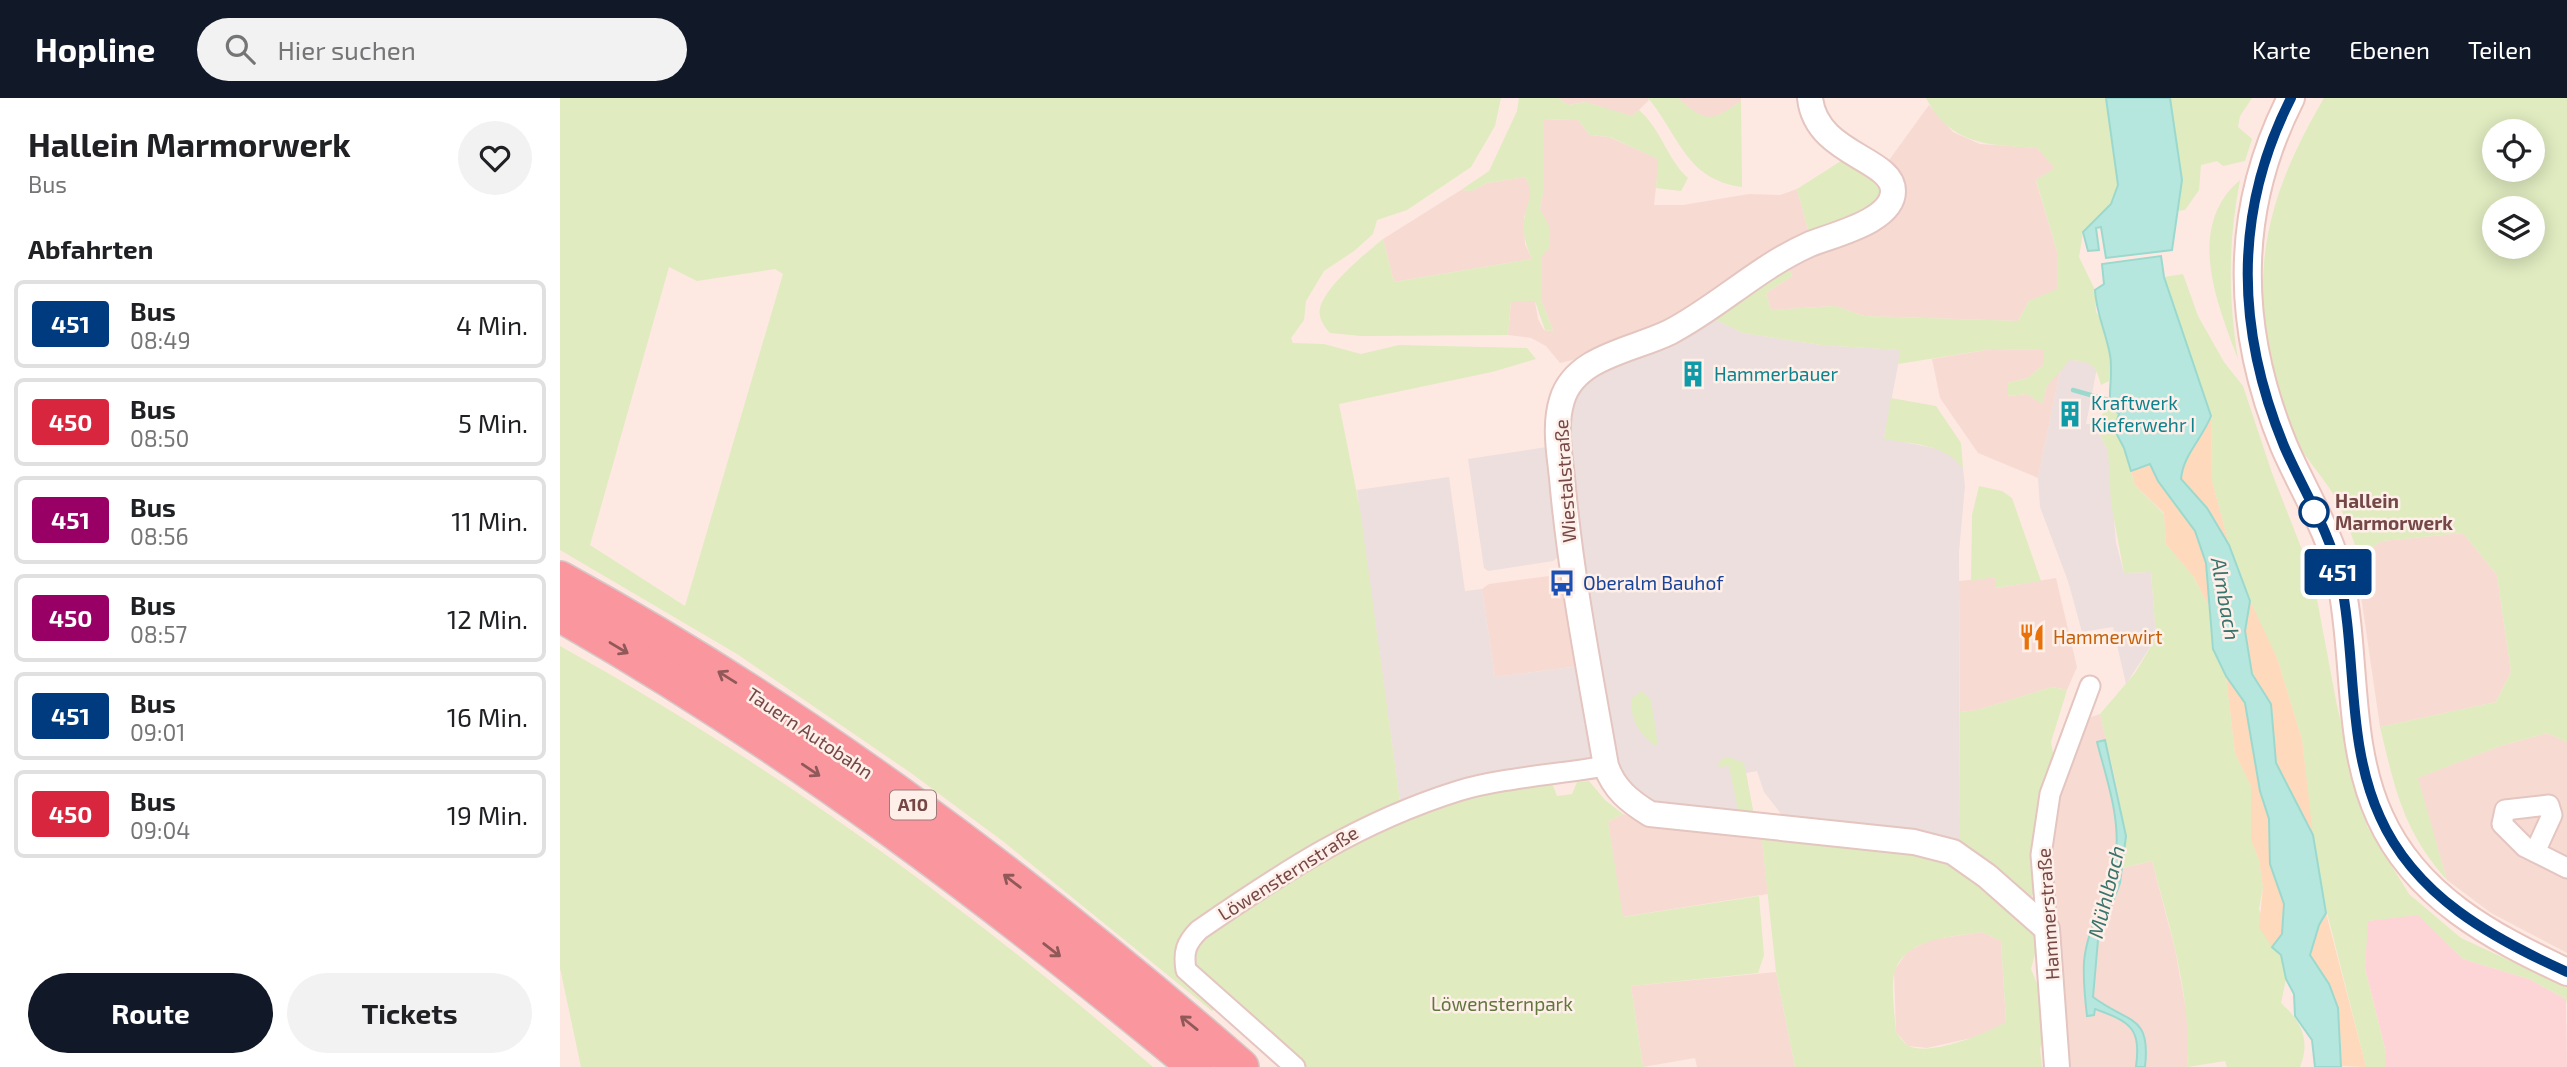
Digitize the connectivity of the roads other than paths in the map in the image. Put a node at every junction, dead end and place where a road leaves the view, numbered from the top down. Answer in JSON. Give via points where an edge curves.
{"nodes":[{"id":1,"x":1810,"y":98,"type":"edge"},
{"id":2,"x":2291,"y":98,"type":"edge"},
{"id":3,"x":560,"y":579,"type":"edge"},
{"id":4,"x":560,"y":614,"type":"edge"},
{"id":5,"x":2090,"y":685,"type":"dead end"},
{"id":6,"x":1606,"y":766,"type":"junction"},
{"id":7,"x":2535,"y":852,"type":"dead end"},
{"id":8,"x":2567,"y":869,"type":"edge"},
{"id":9,"x":2047,"y":929,"type":"junction"},
{"id":10,"x":2567,"y":972,"type":"edge"},
{"id":11,"x":1196,"y":1067,"type":"edge"},
{"id":12,"x":1241,"y":1067,"type":"edge"},
{"id":13,"x":1295,"y":1067,"type":"edge"},
{"id":14,"x":2057,"y":1067,"type":"edge"}],
"edges":[{"from":1,"to":6,"type":"street","name":"Wiestalstraße","via":[[1818,123],[1839,147],[1883,170],[1889,178],[1893,190],[1884,211],[1869,222],[1771,264],[1669,332],[1599,360],[1570,383],[1563,398],[1557,423],[1571,566]]},
{"from":2,"to":10,"type":"main road","via":[[2260,174],[2249,236],[2247,305],[2261,377],[2279,430],[2340,577],[2368,781],[2380,818],[2434,892],[2469,922]]},
{"from":12,"to":3,"type":"highway","name":"Tauern Autobahn","number":"A10","one_way":true,"via":[[1056,915],[835,748],[727,677]]},
{"from":4,"to":11,"type":"highway","name":"Tauern Autobahn","number":"A10","one_way":true,"via":[[735,719],[860,803]]},
{"from":5,"to":9,"type":"street","name":"Hammerstraße","via":[[2050,794],[2040,855]]},
{"from":6,"to":9,"type":"street","name":"Wiestalstraße","via":[[1624,796],[1650,814],[1914,842],[1953,852]]},
{"from":6,"to":13,"type":"street","name":"Löwensternstraße","via":[[1460,791],[1366,825],[1199,930],[1183,954],[1186,970]]},
{"from":7,"to":8,"type":"street"},
{"from":9,"to":14,"type":"street","name":"Hammerstraße"}]}
